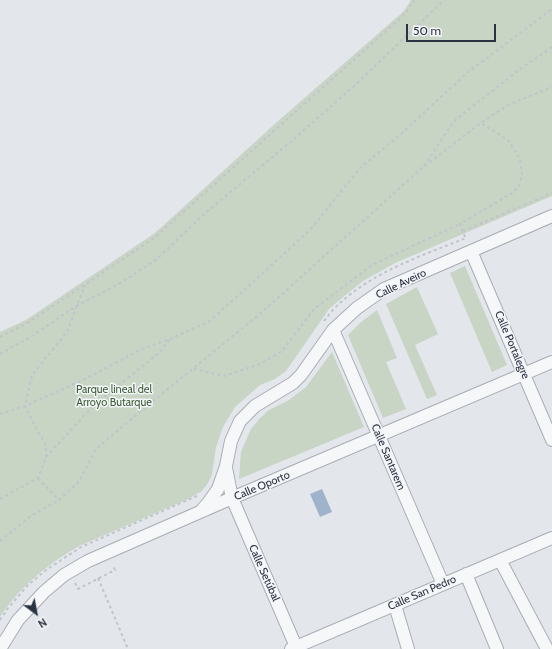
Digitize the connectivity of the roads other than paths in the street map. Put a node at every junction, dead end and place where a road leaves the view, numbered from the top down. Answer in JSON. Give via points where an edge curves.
{"nodes":[{"id":1,"x":552,"y":216,"type":"edge"},
{"id":2,"x":471,"y":251,"type":"junction"},
{"id":3,"x":333,"y":330,"type":"junction"},
{"id":4,"x":552,"y":362,"type":"edge"},
{"id":5,"x":524,"y":374,"type":"junction"},
{"id":6,"x":379,"y":436,"type":"junction"},
{"id":7,"x":552,"y":440,"type":"edge"},
{"id":8,"x":226,"y":466,"type":"junction"},
{"id":9,"x":232,"y":498,"type":"junction"},
{"id":10,"x":198,"y":513,"type":"junction"},
{"id":11,"x":552,"y":538,"type":"edge"},
{"id":12,"x":500,"y":560,"type":"junction"},
{"id":13,"x":466,"y":574,"type":"junction"},
{"id":14,"x":443,"y":584,"type":"junction"},
{"id":15,"x":395,"y":605,"type":"junction"},
{"id":16,"x":295,"y":648,"type":"edge"},
{"id":17,"x":0,"y":649,"type":"edge"},
{"id":18,"x":408,"y":649,"type":"edge"},
{"id":19,"x":497,"y":649,"type":"edge"},
{"id":20,"x":547,"y":649,"type":"edge"}],
"edges":[{"from":1,"to":2,"type":"street","name":"Calle Aveiro"},
{"from":2,"to":3,"type":"street","name":"Calle Aveiro","via":[[384,290],[357,308]]},
{"from":2,"to":5,"type":"street","name":"Calle Portalegre"},
{"from":3,"to":6,"type":"street","name":"Calle Santarem"},
{"from":3,"to":8,"type":"street","name":"Calle Aveiro","via":[[293,383],[255,406],[240,421],[231,440]]},
{"from":4,"to":5,"type":"street","name":"Calle Oporto"},
{"from":5,"to":6,"type":"street","name":"Calle Oporto"},
{"from":5,"to":7,"type":"street","name":"Calle Portalegre"},
{"from":6,"to":9,"type":"street","name":"Calle Oporto"},
{"from":6,"to":14,"type":"street","name":"Calle Santarem"},
{"from":8,"to":9,"type":"street","name":"Calle Aveiro"},
{"from":8,"to":10,"type":"street","name":"Calle Aveiro","via":[[216,493]]},
{"from":9,"to":10,"type":"street","name":"Calle Oporto"},
{"from":9,"to":16,"type":"street","name":"Calle Setúbal"},
{"from":10,"to":17,"type":"street","name":"Calle Oporto","via":[[88,561],[64,576],[30,606]]},
{"from":11,"to":12,"type":"street","name":"Calle San Pedro"},
{"from":12,"to":13,"type":"street","name":"Calle San Pedro"},
{"from":12,"to":20,"type":"street"},
{"from":13,"to":14,"type":"street","name":"Calle San Pedro"},
{"from":13,"to":19,"type":"street"},
{"from":14,"to":15,"type":"street","name":"Calle San Pedro"},
{"from":15,"to":16,"type":"street","name":"Calle San Pedro"},
{"from":15,"to":18,"type":"street"}]}
